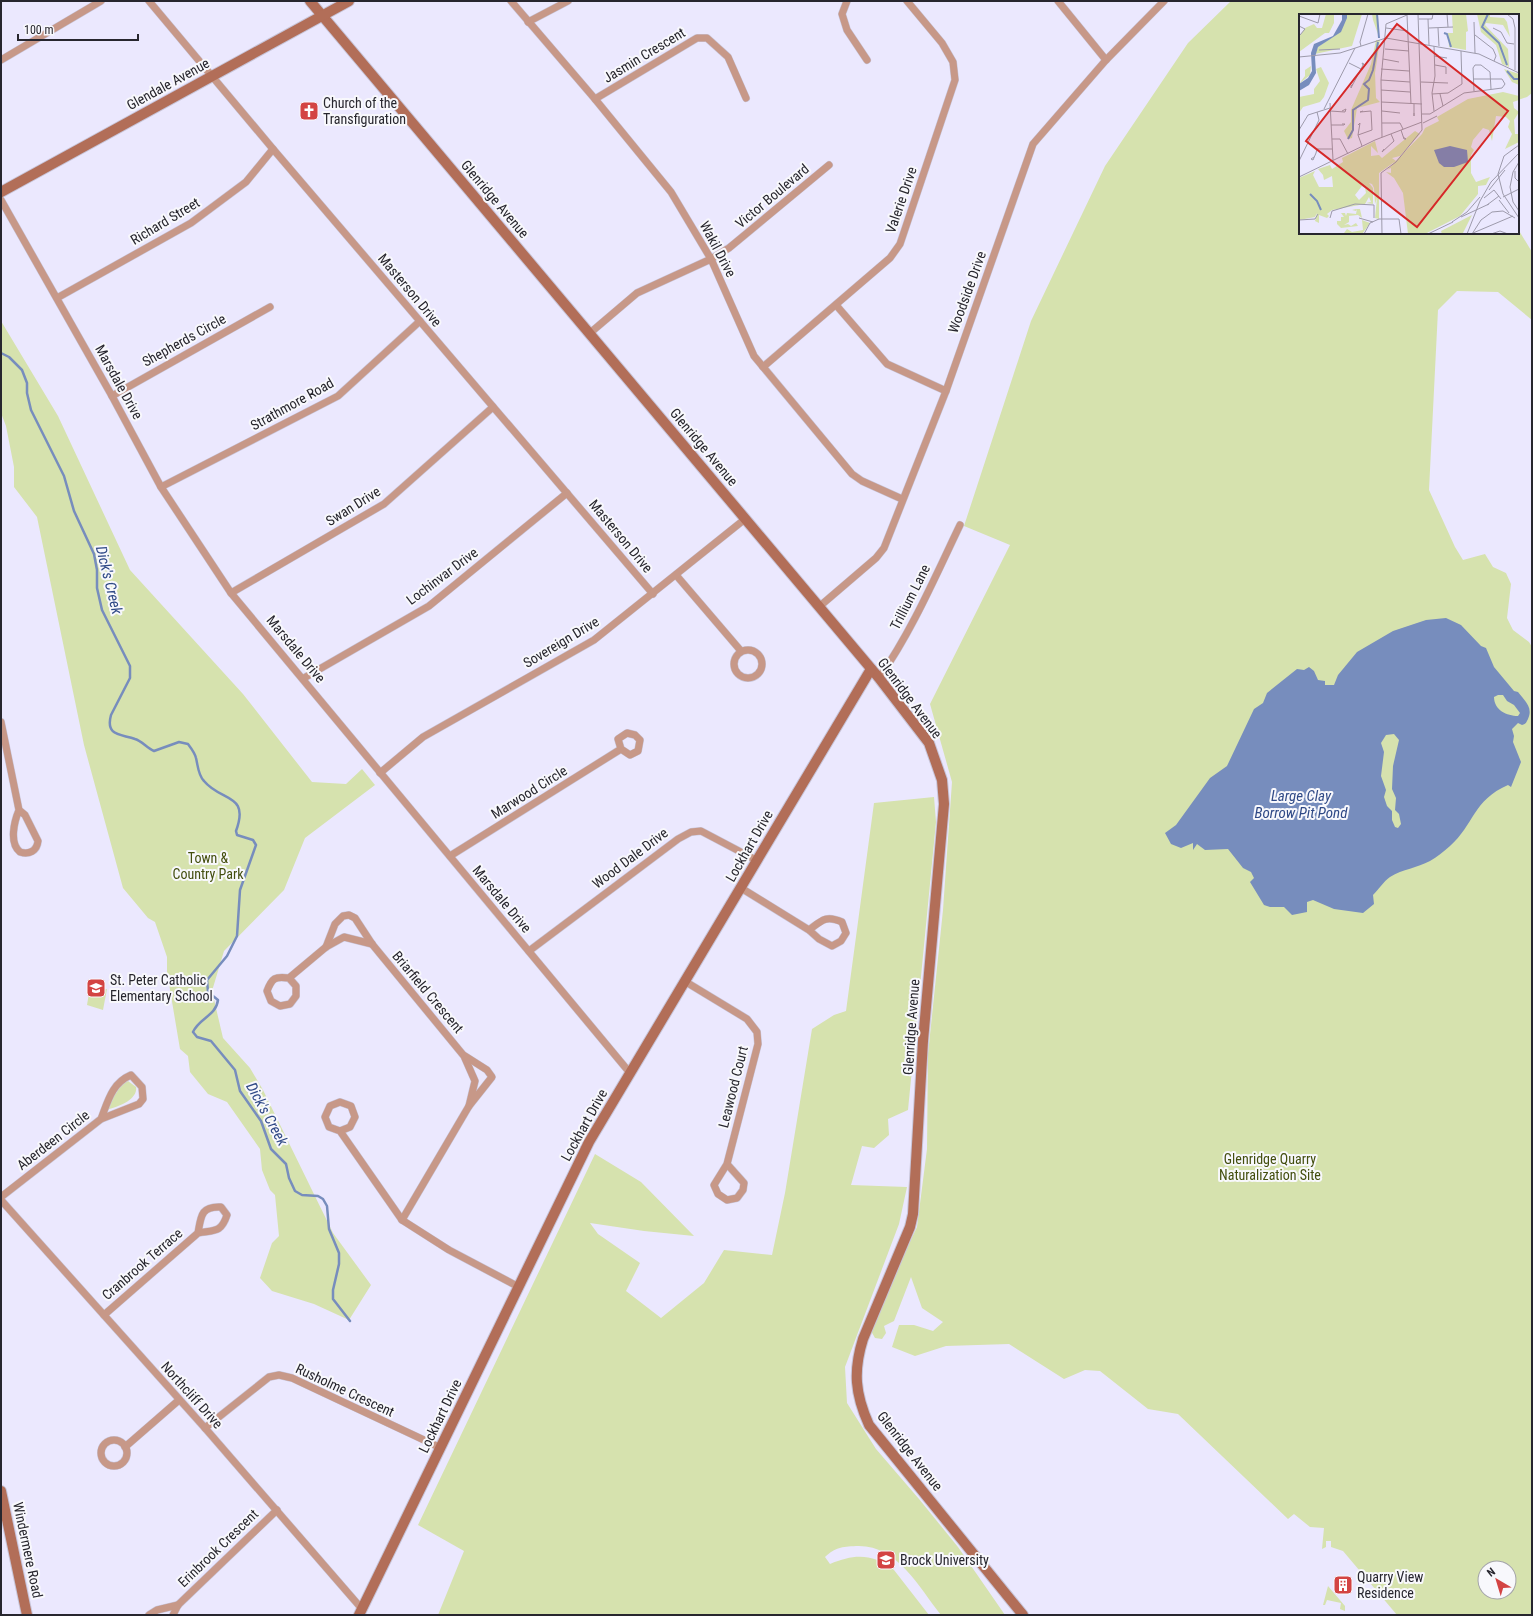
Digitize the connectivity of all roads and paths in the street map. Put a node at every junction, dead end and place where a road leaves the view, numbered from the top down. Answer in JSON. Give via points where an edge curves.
{"nodes":[{"id":1,"x":101,"y":1,"type":"edge"},
{"id":2,"x":149,"y":1,"type":"edge"},
{"id":3,"x":310,"y":1,"type":"edge"},
{"id":4,"x":349,"y":1,"type":"edge"},
{"id":5,"x":511,"y":1,"type":"edge"},
{"id":6,"x":568,"y":1,"type":"edge"},
{"id":7,"x":847,"y":1,"type":"edge"},
{"id":8,"x":907,"y":1,"type":"edge"},
{"id":9,"x":1058,"y":1,"type":"edge"},
{"id":10,"x":1164,"y":1,"type":"edge"},
{"id":11,"x":323,"y":16,"type":"junction"},
{"id":12,"x":528,"y":22,"type":"junction"},
{"id":13,"x":1,"y":60,"type":"edge"},
{"id":14,"x":867,"y":60,"type":"dead end"},
{"id":15,"x":1106,"y":60,"type":"junction"},
{"id":16,"x":212,"y":75,"type":"junction"},
{"id":17,"x":746,"y":98,"type":"dead end"},
{"id":18,"x":595,"y":99,"type":"junction"},
{"id":19,"x":273,"y":149,"type":"junction"},
{"id":20,"x":829,"y":165,"type":"dead end"},
{"id":21,"x":1,"y":192,"type":"edge"},
{"id":22,"x":1,"y":200,"type":"edge"},
{"id":23,"x":711,"y":259,"type":"junction"},
{"id":24,"x":57,"y":298,"type":"junction"},
{"id":25,"x":836,"y":305,"type":"junction"},
{"id":26,"x":270,"y":307,"type":"dead end"},
{"id":27,"x":420,"y":321,"type":"junction"},
{"id":28,"x":590,"y":333,"type":"junction"},
{"id":29,"x":763,"y":367,"type":"junction"},
{"id":30,"x":946,"y":391,"type":"junction"},
{"id":31,"x":112,"y":396,"type":"junction"},
{"id":32,"x":493,"y":407,"type":"junction"},
{"id":33,"x":161,"y":487,"type":"junction"},
{"id":34,"x":567,"y":494,"type":"junction"},
{"id":35,"x":902,"y":499,"type":"junction"},
{"id":36,"x":746,"y":519,"type":"junction"},
{"id":37,"x":960,"y":525,"type":"dead end"},
{"id":38,"x":676,"y":576,"type":"junction"},
{"id":39,"x":231,"y":593,"type":"junction"},
{"id":40,"x":653,"y":594,"type":"junction"},
{"id":41,"x":820,"y":606,"type":"junction"},
{"id":42,"x":741,"y":651,"type":"junction"},
{"id":43,"x":871,"y":669,"type":"junction"},
{"id":44,"x":304,"y":678,"type":"junction"},
{"id":45,"x":879,"y":678,"type":"junction"},
{"id":46,"x":1,"y":722,"type":"edge"},
{"id":47,"x":621,"y":750,"type":"dead end"},
{"id":48,"x":380,"y":773,"type":"junction"},
{"id":49,"x":19,"y":810,"type":"junction"},
{"id":50,"x":450,"y":856,"type":"junction"},
{"id":51,"x":756,"y":860,"type":"junction"},
{"id":52,"x":740,"y":888,"type":"junction"},
{"id":53,"x":809,"y":930,"type":"junction"},
{"id":54,"x":372,"y":944,"type":"junction"},
{"id":55,"x":326,"y":947,"type":"junction"},
{"id":56,"x":528,"y":950,"type":"junction"},
{"id":57,"x":289,"y":978,"type":"junction"},
{"id":58,"x":686,"y":982,"type":"junction"},
{"id":59,"x":464,"y":1056,"type":"junction"},
{"id":60,"x":630,"y":1073,"type":"junction"},
{"id":61,"x":469,"y":1106,"type":"junction"},
{"id":62,"x":101,"y":1119,"type":"junction"},
{"id":63,"x":340,"y":1132,"type":"junction"},
{"id":64,"x":727,"y":1164,"type":"junction"},
{"id":65,"x":1,"y":1197,"type":"edge"},
{"id":66,"x":1,"y":1200,"type":"edge"},
{"id":67,"x":402,"y":1220,"type":"junction"},
{"id":68,"x":198,"y":1233,"type":"junction"},
{"id":69,"x":519,"y":1287,"type":"junction"},
{"id":70,"x":104,"y":1315,"type":"junction"},
{"id":71,"x":178,"y":1400,"type":"junction"},
{"id":72,"x":205,"y":1428,"type":"junction"},
{"id":73,"x":125,"y":1447,"type":"dead end"},
{"id":74,"x":441,"y":1448,"type":"junction"},
{"id":75,"x":1,"y":1491,"type":"edge"},
{"id":76,"x":277,"y":1510,"type":"junction"},
{"id":77,"x":178,"y":1605,"type":"junction"},
{"id":78,"x":361,"y":1612,"type":"edge"},
{"id":79,"x":27,"y":1615,"type":"edge"},
{"id":80,"x":149,"y":1615,"type":"edge"},
{"id":81,"x":173,"y":1615,"type":"edge"},
{"id":82,"x":1023,"y":1615,"type":"edge"}],
"edges":[{"from":1,"to":13,"type":"street"},
{"from":2,"to":16,"type":"street","name":"Masterson Drive"},
{"from":3,"to":11,"type":"main road","name":"Glenridge Avenue"},
{"from":4,"to":11,"type":"main road","name":"Glendale Avenue"},
{"from":5,"to":12,"type":"street","name":"Wakil Drive"},
{"from":6,"to":12,"type":"street"},
{"from":7,"to":14,"type":"street","via":[[842,14],[847,30]]},
{"from":8,"to":25,"type":"street","name":"Valerie Drive","via":[[942,43],[953,62],[955,80],[900,244],[890,258]]},
{"from":9,"to":15,"type":"street"},
{"from":10,"to":15,"type":"street","name":"Woodside Drive"},
{"from":11,"to":16,"type":"main road","name":"Glendale Avenue"},
{"from":11,"to":28,"type":"main road","name":"Glenridge Avenue"},
{"from":12,"to":18,"type":"street","name":"Wakil Drive"},
{"from":15,"to":30,"type":"street","name":"Woodside Drive","via":[[1033,144]]},
{"from":16,"to":19,"type":"street","name":"Masterson Drive"},
{"from":16,"to":21,"type":"main road","name":"Glendale Avenue"},
{"from":17,"to":18,"type":"street","name":"Jasmin Crescent","via":[[728,57],[707,38],[697,38]]},
{"from":18,"to":23,"type":"street","name":"Wakil Drive","via":[[671,192]]},
{"from":19,"to":24,"type":"street","name":"Richard Street","via":[[246,182],[192,223]]},
{"from":19,"to":27,"type":"street","name":"Masterson Drive"},
{"from":20,"to":23,"type":"street","name":"Victor Boulevard","via":[[729,248]]},
{"from":22,"to":24,"type":"street","name":"Marsdale Drive"},
{"from":23,"to":28,"type":"street","name":"Victor Boulevard","via":[[637,293]]},
{"from":23,"to":29,"type":"street","name":"Wakil Drive","via":[[754,356]]},
{"from":24,"to":31,"type":"street","name":"Marsdale Drive"},
{"from":25,"to":29,"type":"street","name":"Valerie Drive"},
{"from":25,"to":30,"type":"street","via":[[887,364]]},
{"from":26,"to":31,"type":"street","name":"Shepherds Circle"},
{"from":27,"to":32,"type":"street","name":"Masterson Drive"},
{"from":27,"to":33,"type":"street","name":"Strathmore Road","via":[[338,396]]},
{"from":28,"to":36,"type":"main road","name":"Glenridge Avenue"},
{"from":29,"to":35,"type":"street","name":"Wakil Drive","via":[[852,474]]},
{"from":30,"to":35,"type":"street","name":"Woodside Drive"},
{"from":31,"to":33,"type":"street","name":"Marsdale Drive"},
{"from":32,"to":34,"type":"street","name":"Masterson Drive"},
{"from":32,"to":39,"type":"street","name":"Swan Drive","via":[[384,504]]},
{"from":33,"to":39,"type":"street","name":"Marsdale Drive"},
{"from":34,"to":40,"type":"street","name":"Masterson Drive"},
{"from":34,"to":44,"type":"street","name":"Lochinvar Drive","via":[[429,606]]},
{"from":35,"to":41,"type":"street","name":"Woodside Drive","via":[[884,548],[876,558]]},
{"from":36,"to":38,"type":"street","name":"Sovereign Drive"},
{"from":36,"to":41,"type":"main road","name":"Glenridge Avenue"},
{"from":37,"to":45,"type":"street","name":"Trillium Lane","via":[[894,657]]},
{"from":38,"to":40,"type":"street","name":"Sovereign Drive"},
{"from":38,"to":42,"type":"street"},
{"from":39,"to":44,"type":"street","name":"Marsdale Drive"},
{"from":40,"to":48,"type":"street","name":"Sovereign Drive","via":[[594,640],[423,737]]},
{"from":41,"to":43,"type":"main road","name":"Glenridge Avenue"},
{"from":42,"to":42,"type":"street","via":[[734,660],[736,671],[744,678],[755,677],[762,668],[761,657],[752,650]]},
{"from":43,"to":45,"type":"main road","name":"Glenridge Avenue"},
{"from":43,"to":51,"type":"main road","name":"Lockhart Drive"},
{"from":44,"to":48,"type":"street","name":"Marsdale Drive"},
{"from":45,"to":82,"type":"main road","name":"Glenridge Avenue","via":[[929,743],[942,780],[944,804],[923,1041],[913,1214],[857,1357],[858,1397],[869,1425]]},
{"from":46,"to":49,"type":"street"},
{"from":47,"to":50,"type":"street","name":"Marwood Circle"},
{"from":48,"to":50,"type":"street","name":"Marsdale Drive"},
{"from":49,"to":49,"type":"street","via":[[25,815],[38,841],[35,849],[28,853],[20,852],[14,844],[15,818]]},
{"from":50,"to":56,"type":"street","name":"Marsdale Drive"},
{"from":51,"to":52,"type":"main road","name":"Lockhart Drive"},
{"from":51,"to":56,"type":"street","name":"Wood Dale Drive","via":[[700,831],[691,832]]},
{"from":52,"to":53,"type":"street"},
{"from":52,"to":58,"type":"main road","name":"Lockhart Drive"},
{"from":53,"to":53,"type":"street","via":[[823,920],[832,918],[842,922],[846,933],[841,941],[832,946]]},
{"from":54,"to":55,"type":"street","via":[[344,937]]},
{"from":54,"to":55,"type":"street","name":"Briarfield Crescent","via":[[355,918],[349,915],[343,916],[334,924]]},
{"from":54,"to":59,"type":"street","name":"Briarfield Crescent"},
{"from":55,"to":57,"type":"street"},
{"from":56,"to":60,"type":"street","name":"Marsdale Drive"},
{"from":57,"to":57,"type":"street","via":[[296,986],[296,996],[290,1004],[280,1006],[271,1001],[267,991],[270,982],[279,976]]},
{"from":58,"to":60,"type":"main road","name":"Lockhart Drive"},
{"from":58,"to":64,"type":"street","name":"Leawood Court","via":[[746,1019],[757,1032],[758,1044]]},
{"from":59,"to":61,"type":"street","name":"Briarfield Crescent","via":[[475,1080]]},
{"from":59,"to":61,"type":"street","name":"Briarfield Crescent","via":[[487,1070],[492,1077]]},
{"from":60,"to":69,"type":"main road","name":"Lockhart Drive","via":[[589,1142]]},
{"from":61,"to":67,"type":"street","name":"Briarfield Crescent"},
{"from":62,"to":62,"type":"street","name":"Aberdeen Circle","via":[[113,1089],[131,1075],[142,1087],[143,1099],[139,1104]]},
{"from":62,"to":65,"type":"street","name":"Aberdeen Circle"},
{"from":63,"to":63,"type":"street","via":[[329,1127],[325,1117],[330,1106],[340,1102],[350,1106],[355,1117],[350,1127]]},
{"from":63,"to":67,"type":"street"},
{"from":64,"to":64,"type":"street","name":"Leawood Court","via":[[744,1183],[738,1198],[727,1200],[718,1194],[714,1185]]},
{"from":66,"to":70,"type":"street","name":"Northcliff Drive"},
{"from":67,"to":69,"type":"street","via":[[449,1250]]},
{"from":68,"to":68,"type":"street","name":"Cranbrook Terrace","via":[[217,1230],[223,1226],[227,1214],[221,1207],[206,1209]]},
{"from":68,"to":70,"type":"street","name":"Cranbrook Terrace"},
{"from":69,"to":74,"type":"main road","name":"Lockhart Drive"},
{"from":70,"to":71,"type":"street","name":"Northcliff Drive"},
{"from":71,"to":72,"type":"street","name":"Northcliff Drive"},
{"from":71,"to":73,"type":"street"},
{"from":72,"to":74,"type":"street","name":"Rusholme Crescent","via":[[269,1376],[279,1375],[292,1378]]},
{"from":72,"to":76,"type":"street","name":"Northcliff Drive"},
{"from":74,"to":78,"type":"main road","name":"Lockhart Drive"},
{"from":75,"to":79,"type":"main road","name":"Windermere Road"},
{"from":76,"to":77,"type":"street","name":"Erinbrook Crescent"},
{"from":76,"to":78,"type":"street","name":"Northcliff Drive"},
{"from":77,"to":80,"type":"street","name":"Erinbrook Crescent"},
{"from":77,"to":81,"type":"street","name":"Erinbrook Crescent"}]}
